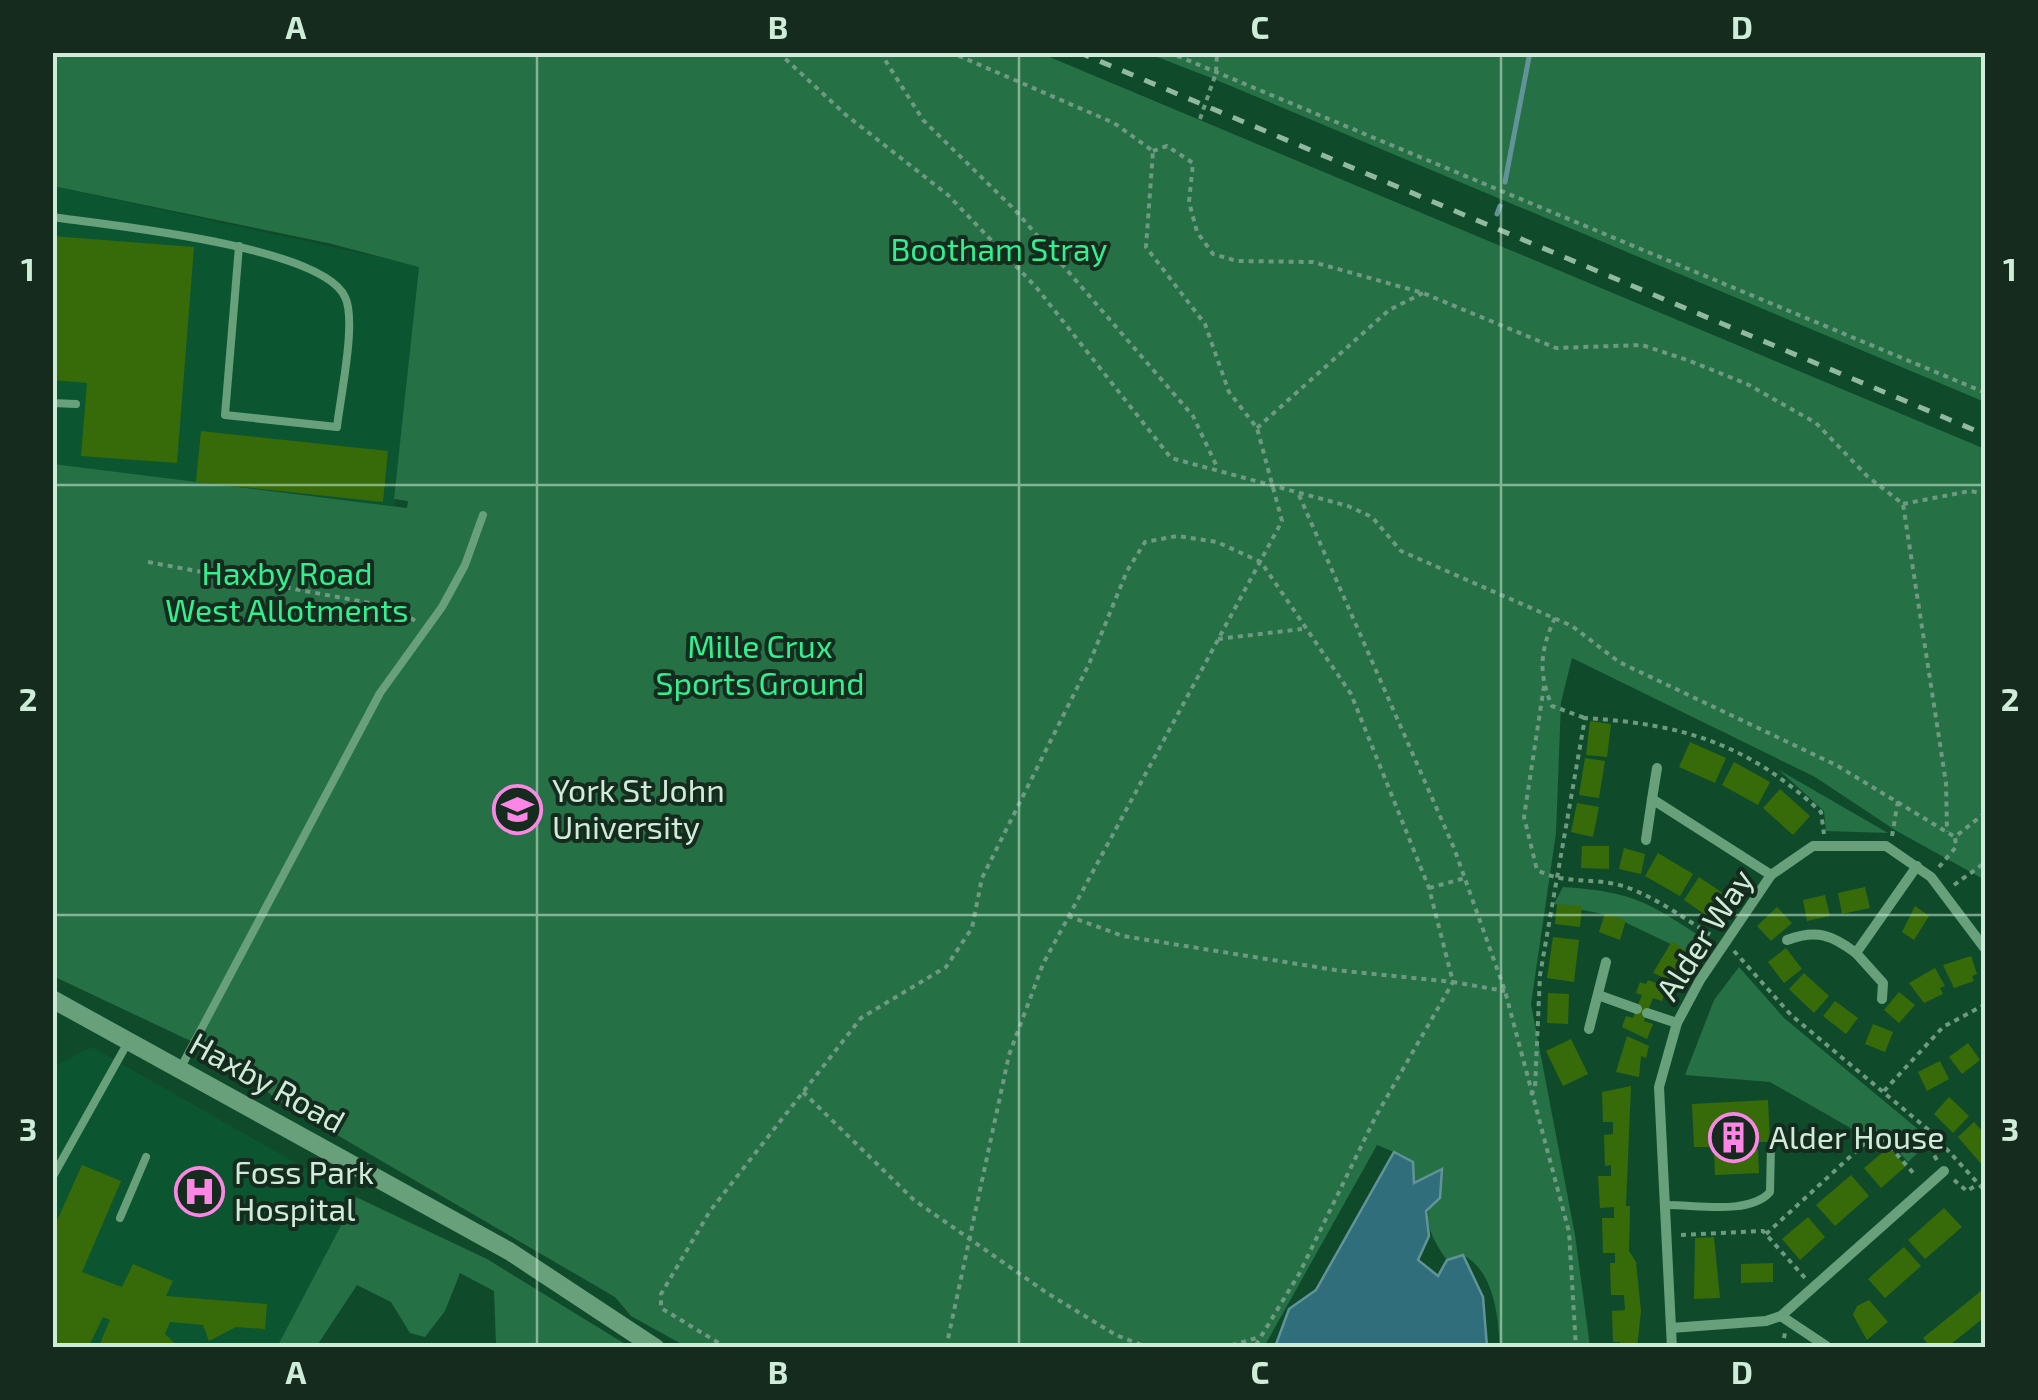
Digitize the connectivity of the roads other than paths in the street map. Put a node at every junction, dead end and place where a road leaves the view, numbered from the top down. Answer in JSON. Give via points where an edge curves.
{"nodes":[{"id":1,"x":52,"y":216,"type":"edge"},
{"id":2,"x":239,"y":246,"type":"junction"},
{"id":3,"x":52,"y":403,"type":"edge"},
{"id":4,"x":76,"y":404,"type":"dead end"},
{"id":5,"x":483,"y":515,"type":"dead end"},
{"id":6,"x":1656,"y":768,"type":"dead end"},
{"id":7,"x":1652,"y":798,"type":"junction"},
{"id":8,"x":1646,"y":840,"type":"dead end"},
{"id":9,"x":1917,"y":866,"type":"junction"},
{"id":10,"x":1771,"y":875,"type":"junction"},
{"id":11,"x":1787,"y":940,"type":"dead end"},
{"id":12,"x":1986,"y":950,"type":"edge"},
{"id":13,"x":1856,"y":953,"type":"junction"},
{"id":14,"x":1606,"y":962,"type":"dead end"},
{"id":15,"x":1598,"y":995,"type":"junction"},
{"id":16,"x":52,"y":999,"type":"edge"},
{"id":17,"x":1882,"y":999,"type":"dead end"},
{"id":18,"x":1677,"y":1024,"type":"junction"},
{"id":19,"x":1590,"y":1029,"type":"dead end"},
{"id":20,"x":130,"y":1040,"type":"junction"},
{"id":21,"x":180,"y":1069,"type":"junction"},
{"id":22,"x":1771,"y":1146,"type":"dead end"},
{"id":23,"x":146,"y":1156,"type":"dead end"},
{"id":24,"x":1944,"y":1171,"type":"road end"},
{"id":25,"x":52,"y":1178,"type":"edge"},
{"id":26,"x":1664,"y":1205,"type":"junction"},
{"id":27,"x":120,"y":1218,"type":"dead end"},
{"id":28,"x":1781,"y":1316,"type":"junction"},
{"id":29,"x":1671,"y":1328,"type":"junction"},
{"id":30,"x":1826,"y":1346,"type":"edge"},
{"id":31,"x":656,"y":1348,"type":"edge"},
{"id":32,"x":1672,"y":1348,"type":"edge"}],
"edges":[{"from":1,"to":2,"type":"lane"},
{"from":2,"to":2,"type":"lane","via":[[225,415],[336,427],[349,308],[343,292],[325,276]]},
{"from":3,"to":4,"type":"lane"},
{"from":5,"to":21,"type":"lane","via":[[465,565],[380,693]]},
{"from":6,"to":7,"type":"street"},
{"from":7,"to":8,"type":"street"},
{"from":7,"to":10,"type":"street"},
{"from":9,"to":10,"type":"street","name":"Alder Way","via":[[1886,846],[1825,843]]},
{"from":9,"to":12,"type":"street"},
{"from":9,"to":13,"type":"street"},
{"from":10,"to":18,"type":"street","name":"Alder Way"},
{"from":11,"to":13,"type":"street","via":[[1807,932],[1832,935]]},
{"from":13,"to":17,"type":"street","via":[[1883,983]]},
{"from":14,"to":15,"type":"street"},
{"from":15,"to":18,"type":"street"},
{"from":15,"to":19,"type":"street"},
{"from":16,"to":20,"type":"street","name":"Haxby Road"},
{"from":18,"to":26,"type":"street","name":"Alder Way","via":[[1660,1087]]},
{"from":20,"to":21,"type":"street","name":"Haxby Road"},
{"from":20,"to":25,"type":"lane"},
{"from":21,"to":31,"type":"street","name":"Haxby Road","via":[[509,1251]]},
{"from":22,"to":26,"type":"lane","via":[[1770,1192],[1762,1200]]},
{"from":23,"to":27,"type":"lane"},
{"from":24,"to":28,"type":"street"},
{"from":26,"to":29,"type":"street","name":"Alder Way"},
{"from":28,"to":29,"type":"street"},
{"from":28,"to":30,"type":"street"},
{"from":29,"to":32,"type":"street","name":"Alder Way"}]}
